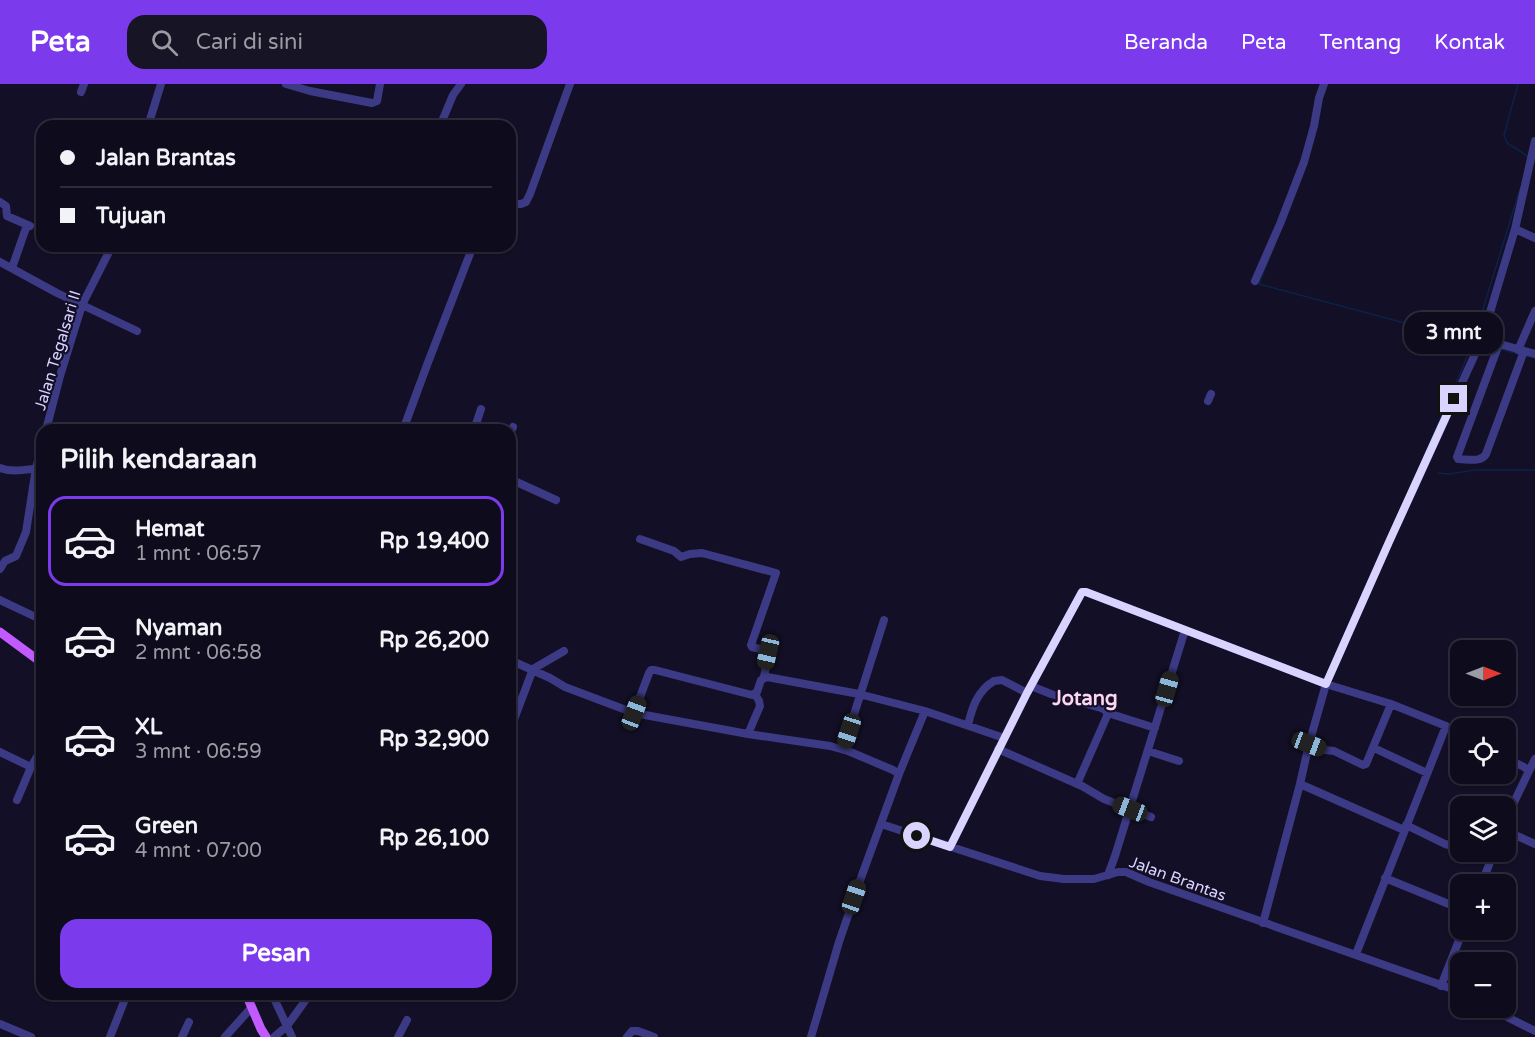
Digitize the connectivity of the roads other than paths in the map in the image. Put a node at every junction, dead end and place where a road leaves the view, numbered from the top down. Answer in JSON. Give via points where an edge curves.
{"nodes":[{"id":1,"x":161,"y":84,"type":"edge"},
{"id":2,"x":286,"y":84,"type":"edge"},
{"id":3,"x":380,"y":84,"type":"edge"},
{"id":4,"x":461,"y":84,"type":"edge"},
{"id":5,"x":570,"y":84,"type":"edge"},
{"id":6,"x":1324,"y":84,"type":"edge"},
{"id":7,"x":150,"y":120,"type":"edge"},
{"id":8,"x":443,"y":120,"type":"edge"},
{"id":9,"x":1535,"y":141,"type":"edge"},
{"id":10,"x":0,"y":202,"type":"edge"},
{"id":11,"x":516,"y":204,"type":"edge"},
{"id":12,"x":1515,"y":229,"type":"junction"},
{"id":13,"x":1535,"y":238,"type":"edge"},
{"id":14,"x":109,"y":252,"type":"edge"},
{"id":15,"x":471,"y":252,"type":"edge"},
{"id":16,"x":0,"y":262,"type":"edge"},
{"id":17,"x":12,"y":268,"type":"junction"},
{"id":18,"x":1255,"y":281,"type":"dead end"},
{"id":19,"x":82,"y":305,"type":"junction"},
{"id":20,"x":1535,"y":311,"type":"edge"},
{"id":21,"x":136,"y":331,"type":"dead end"},
{"id":22,"x":1482,"y":339,"type":"junction"},
{"id":23,"x":1499,"y":344,"type":"junction"},
{"id":24,"x":1521,"y":351,"type":"junction"},
{"id":25,"x":1535,"y":354,"type":"edge"},
{"id":26,"x":481,"y":409,"type":"dead end"},
{"id":27,"x":48,"y":424,"type":"edge"},
{"id":28,"x":405,"y":424,"type":"edge"},
{"id":29,"x":476,"y":424,"type":"edge"},
{"id":30,"x":0,"y":468,"type":"edge"},
{"id":31,"x":36,"y":468,"type":"edge"},
{"id":32,"x":516,"y":482,"type":"edge"},
{"id":33,"x":36,"y":483,"type":"edge"},
{"id":34,"x":556,"y":500,"type":"dead end"},
{"id":35,"x":640,"y":539,"type":"dead end"},
{"id":36,"x":0,"y":569,"type":"edge"},
{"id":37,"x":0,"y":600,"type":"edge"},
{"id":38,"x":36,"y":617,"type":"edge"},
{"id":39,"x":884,"y":620,"type":"dead end"},
{"id":40,"x":1185,"y":630,"type":"junction"},
{"id":41,"x":0,"y":632,"type":"edge"},
{"id":42,"x":564,"y":651,"type":"dead end"},
{"id":43,"x":36,"y":659,"type":"edge"},
{"id":44,"x":516,"y":662,"type":"edge"},
{"id":45,"x":533,"y":669,"type":"junction"},
{"id":46,"x":764,"y":677,"type":"junction"},
{"id":47,"x":1326,"y":684,"type":"junction"},
{"id":48,"x":1029,"y":689,"type":"junction"},
{"id":49,"x":755,"y":694,"type":"junction"},
{"id":50,"x":861,"y":695,"type":"junction"},
{"id":51,"x":1391,"y":704,"type":"junction"},
{"id":52,"x":925,"y":711,"type":"junction"},
{"id":53,"x":634,"y":713,"type":"junction"},
{"id":54,"x":1108,"y":713,"type":"junction"},
{"id":55,"x":516,"y":714,"type":"edge"},
{"id":56,"x":968,"y":725,"type":"junction"},
{"id":57,"x":1446,"y":726,"type":"junction"},
{"id":58,"x":1155,"y":729,"type":"junction"},
{"id":59,"x":1450,"y":729,"type":"edge"},
{"id":60,"x":748,"y":734,"type":"junction"},
{"id":61,"x":1004,"y":738,"type":"junction"},
{"id":62,"x":1309,"y":744,"type":"junction"},
{"id":63,"x":1374,"y":748,"type":"junction"},
{"id":64,"x":998,"y":749,"type":"junction"},
{"id":65,"x":843,"y":750,"type":"junction"},
{"id":66,"x":1148,"y":751,"type":"junction"},
{"id":67,"x":0,"y":752,"type":"edge"},
{"id":68,"x":36,"y":758,"type":"edge"},
{"id":69,"x":1535,"y":759,"type":"edge"},
{"id":70,"x":1179,"y":761,"type":"dead end"},
{"id":71,"x":1516,"y":764,"type":"edge"},
{"id":72,"x":31,"y":767,"type":"junction"},
{"id":73,"x":1529,"y":771,"type":"junction"},
{"id":74,"x":1427,"y":773,"type":"junction"},
{"id":75,"x":899,"y":774,"type":"junction"},
{"id":76,"x":1077,"y":784,"type":"junction"},
{"id":77,"x":1300,"y":784,"type":"junction"},
{"id":78,"x":1516,"y":798,"type":"edge"},
{"id":79,"x":17,"y":800,"type":"dead end"},
{"id":80,"x":1130,"y":809,"type":"junction"},
{"id":81,"x":1150,"y":817,"type":"dead end"},
{"id":82,"x":881,"y":824,"type":"junction"},
{"id":83,"x":1405,"y":827,"type":"junction"},
{"id":84,"x":1516,"y":835,"type":"edge"},
{"id":85,"x":1535,"y":844,"type":"edge"},
{"id":86,"x":1450,"y":845,"type":"edge"},
{"id":87,"x":950,"y":847,"type":"junction"},
{"id":88,"x":1108,"y":875,"type":"junction"},
{"id":89,"x":1385,"y":878,"type":"junction"},
{"id":90,"x":1450,"y":905,"type":"edge"},
{"id":91,"x":1263,"y":923,"type":"junction"},
{"id":92,"x":1459,"y":940,"type":"edge"},
{"id":93,"x":1356,"y":954,"type":"junction"},
{"id":94,"x":1441,"y":986,"type":"junction"},
{"id":95,"x":1450,"y":989,"type":"edge"},
{"id":96,"x":125,"y":1000,"type":"edge"},
{"id":97,"x":248,"y":1000,"type":"edge"},
{"id":98,"x":274,"y":1000,"type":"edge"},
{"id":99,"x":306,"y":1000,"type":"edge"},
{"id":100,"x":251,"y":1008,"type":"junction"},
{"id":101,"x":1509,"y":1018,"type":"edge"},
{"id":102,"x":407,"y":1020,"type":"dead end"},
{"id":103,"x":189,"y":1022,"type":"dead end"},
{"id":104,"x":0,"y":1024,"type":"edge"},
{"id":105,"x":286,"y":1028,"type":"junction"},
{"id":106,"x":1535,"y":1031,"type":"edge"},
{"id":107,"x":31,"y":1037,"type":"edge"},
{"id":108,"x":110,"y":1037,"type":"edge"},
{"id":109,"x":182,"y":1037,"type":"edge"},
{"id":110,"x":225,"y":1037,"type":"edge"},
{"id":111,"x":266,"y":1037,"type":"edge"},
{"id":112,"x":274,"y":1037,"type":"edge"},
{"id":113,"x":292,"y":1037,"type":"edge"},
{"id":114,"x":398,"y":1037,"type":"edge"},
{"id":115,"x":627,"y":1037,"type":"edge"},
{"id":116,"x":654,"y":1037,"type":"edge"},
{"id":117,"x":811,"y":1037,"type":"edge"}],
"edges":[{"from":1,"to":7,"type":"street"},
{"from":2,"to":3,"type":"street","via":[[372,103],[377,101]]},
{"from":4,"to":8,"type":"street"},
{"from":5,"to":11,"type":"street","via":[[530,194],[526,202]]},
{"from":6,"to":18,"type":"street","via":[[1304,162]]},
{"from":9,"to":12,"type":"street"},
{"from":10,"to":17,"type":"street","via":[[6,206],[7,216],[30,226]]},
{"from":12,"to":13,"type":"street"},
{"from":12,"to":22,"type":"street"},
{"from":14,"to":19,"type":"street","name":"Jalan Tegalsari II"},
{"from":15,"to":28,"type":"street"},
{"from":16,"to":17,"type":"street"},
{"from":17,"to":19,"type":"street"},
{"from":19,"to":21,"type":"street"},
{"from":19,"to":27,"type":"street","name":"Jalan Tegalsari II"},
{"from":20,"to":24,"type":"street"},
{"from":22,"to":23,"type":"street"},
{"from":22,"to":47,"type":"street"},
{"from":23,"to":24,"type":"street"},
{"from":23,"to":24,"type":"street","via":[[1458,459],[1484,458]]},
{"from":24,"to":25,"type":"street"},
{"from":26,"to":29,"type":"street"},
{"from":30,"to":31,"type":"street"},
{"from":32,"to":34,"type":"street"},
{"from":33,"to":36,"type":"street","via":[[26,532],[16,556],[5,561]]},
{"from":35,"to":46,"type":"street","via":[[681,557],[702,553],[776,573],[752,645],[769,651]]},
{"from":37,"to":38,"type":"street"},
{"from":39,"to":50,"type":"street"},
{"from":40,"to":47,"type":"street"},
{"from":40,"to":48,"type":"street","via":[[1082,592]]},
{"from":40,"to":58,"type":"street"},
{"from":41,"to":43,"type":"main road"},
{"from":42,"to":45,"type":"street"},
{"from":44,"to":45,"type":"street"},
{"from":45,"to":53,"type":"street","via":[[565,687]]},
{"from":45,"to":55,"type":"street"},
{"from":46,"to":49,"type":"street"},
{"from":46,"to":50,"type":"street"},
{"from":47,"to":51,"type":"street"},
{"from":47,"to":62,"type":"street"},
{"from":48,"to":54,"type":"street"},
{"from":48,"to":56,"type":"street","via":[[993,681],[980,693]]},
{"from":48,"to":61,"type":"street"},
{"from":49,"to":53,"type":"street","via":[[651,670]]},
{"from":49,"to":60,"type":"street","via":[[760,705]]},
{"from":50,"to":52,"type":"street"},
{"from":50,"to":65,"type":"street"},
{"from":51,"to":57,"type":"street"},
{"from":51,"to":63,"type":"street"},
{"from":52,"to":56,"type":"street"},
{"from":52,"to":75,"type":"street"},
{"from":53,"to":60,"type":"street"},
{"from":54,"to":58,"type":"street"},
{"from":54,"to":76,"type":"street"},
{"from":56,"to":61,"type":"street"},
{"from":57,"to":59,"type":"street"},
{"from":57,"to":74,"type":"street"},
{"from":58,"to":66,"type":"street"},
{"from":60,"to":65,"type":"street"},
{"from":61,"to":64,"type":"street"},
{"from":62,"to":63,"type":"street","via":[[1363,765]]},
{"from":62,"to":77,"type":"street"},
{"from":63,"to":74,"type":"street"},
{"from":64,"to":76,"type":"street"},
{"from":64,"to":87,"type":"street"},
{"from":65,"to":75,"type":"street"},
{"from":66,"to":70,"type":"street"},
{"from":66,"to":80,"type":"street"},
{"from":67,"to":72,"type":"street"},
{"from":68,"to":72,"type":"street"},
{"from":69,"to":73,"type":"street"},
{"from":71,"to":73,"type":"street"},
{"from":72,"to":79,"type":"street"},
{"from":73,"to":78,"type":"street"},
{"from":74,"to":83,"type":"street"},
{"from":75,"to":82,"type":"street"},
{"from":76,"to":80,"type":"street"},
{"from":77,"to":83,"type":"street"},
{"from":77,"to":91,"type":"street"},
{"from":80,"to":81,"type":"street"},
{"from":80,"to":88,"type":"street"},
{"from":82,"to":87,"type":"street","name":"Jalan Brantas"},
{"from":82,"to":117,"type":"street","via":[[839,942]]},
{"from":83,"to":86,"type":"street"},
{"from":83,"to":89,"type":"street"},
{"from":84,"to":85,"type":"street"},
{"from":87,"to":88,"type":"street","name":"Jalan Brantas","via":[[1040,876],[1094,879]]},
{"from":88,"to":91,"type":"street","name":"Jalan Brantas","via":[[1126,872]]},
{"from":89,"to":90,"type":"street"},
{"from":89,"to":93,"type":"street"},
{"from":91,"to":93,"type":"street","name":"Jalan Brantas"},
{"from":92,"to":94,"type":"street"},
{"from":93,"to":94,"type":"street","name":"Jalan Brantas"},
{"from":94,"to":95,"type":"street","name":"Jalan Brantas"},
{"from":96,"to":108,"type":"street"},
{"from":97,"to":100,"type":"main road"},
{"from":98,"to":105,"type":"street"},
{"from":99,"to":105,"type":"street"},
{"from":100,"to":110,"type":"street"},
{"from":100,"to":111,"type":"main road"},
{"from":101,"to":106,"type":"street"},
{"from":102,"to":114,"type":"street"},
{"from":103,"to":109,"type":"street"},
{"from":104,"to":107,"type":"street"},
{"from":105,"to":112,"type":"street"},
{"from":105,"to":113,"type":"street"},
{"from":115,"to":116,"type":"street","via":[[632,1031]]}]}
